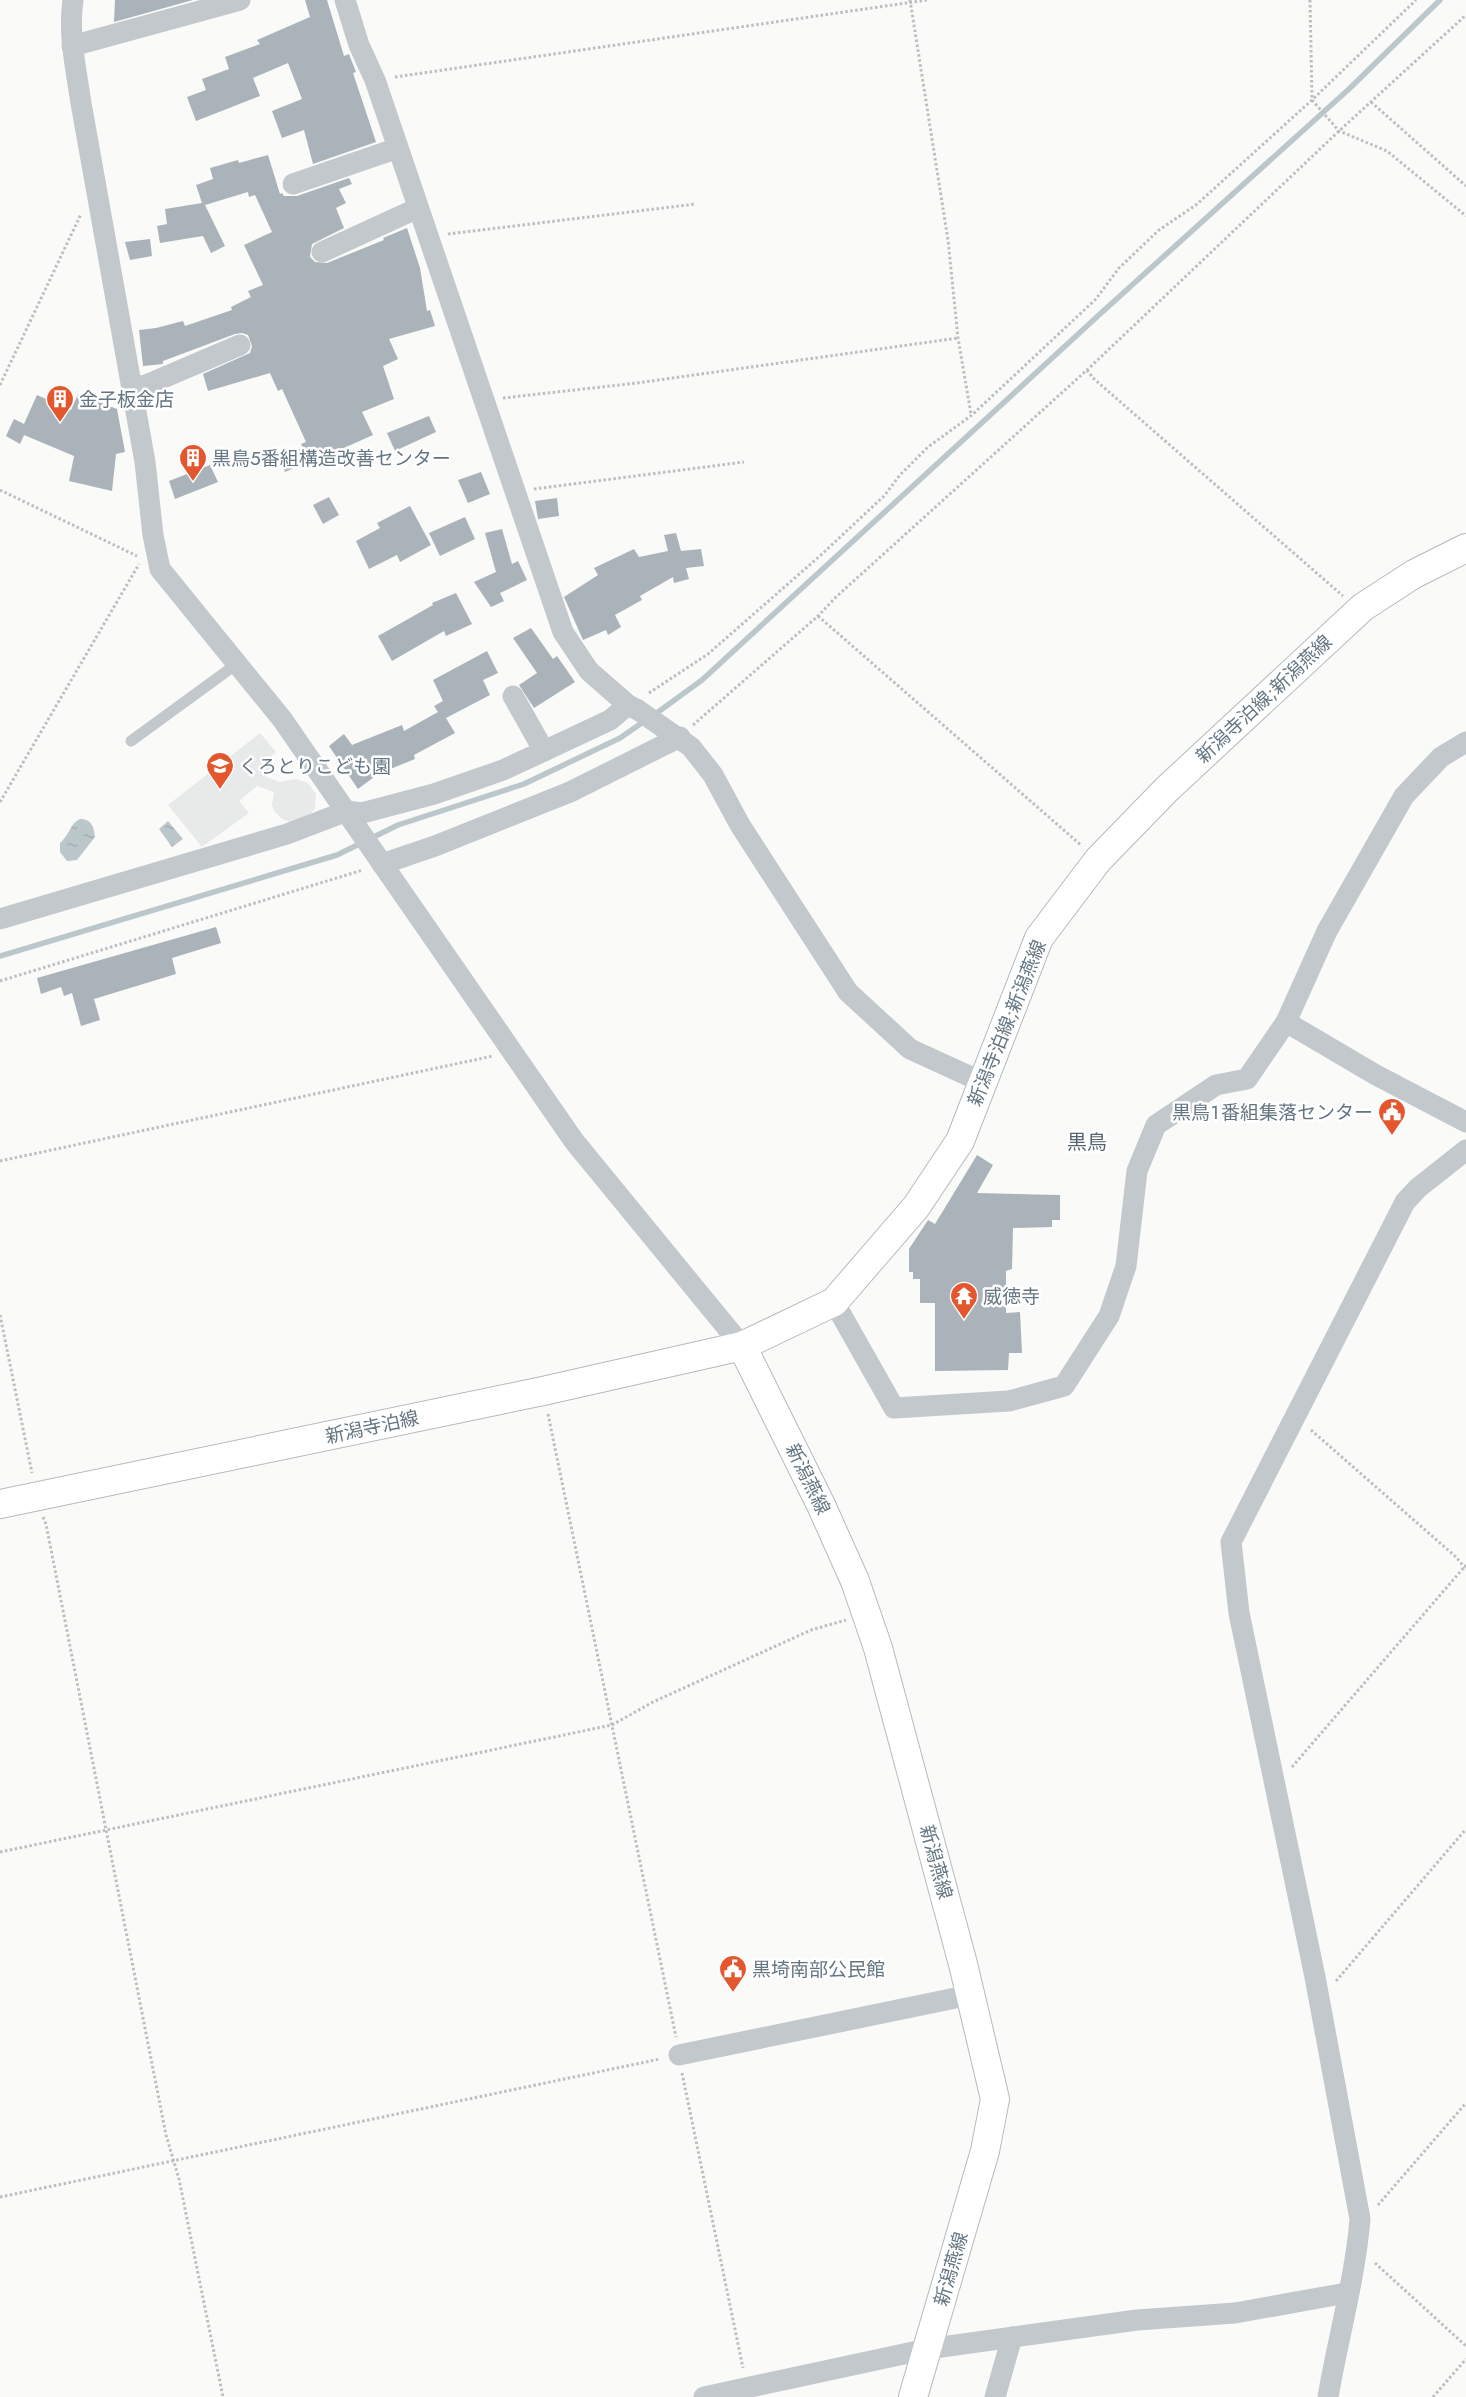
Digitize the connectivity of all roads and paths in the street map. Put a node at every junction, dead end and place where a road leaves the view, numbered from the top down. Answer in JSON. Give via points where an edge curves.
{"nodes":[{"id":1,"x":73,"y":0,"type":"edge"},
{"id":2,"x":240,"y":0,"type":"edge"},
{"id":3,"x":345,"y":0,"type":"edge"},
{"id":4,"x":927,"y":0,"type":"edge"},
{"id":5,"x":1310,"y":0,"type":"edge"},
{"id":6,"x":1416,"y":0,"type":"edge"},
{"id":7,"x":910,"y":1,"type":"edge"},
{"id":8,"x":1466,"y":15,"type":"edge"},
{"id":9,"x":72,"y":46,"type":"junction"},
{"id":10,"x":375,"y":80,"type":"junction"},
{"id":11,"x":1312,"y":100,"type":"junction"},
{"id":12,"x":1370,"y":102,"type":"junction"},
{"id":13,"x":1339,"y":131,"type":"junction"},
{"id":14,"x":398,"y":148,"type":"junction"},
{"id":15,"x":96,"y":182,"type":"junction"},
{"id":16,"x":293,"y":184,"type":"dead end"},
{"id":17,"x":1466,"y":186,"type":"edge"},
{"id":18,"x":696,"y":204,"type":"dead end"},
{"id":19,"x":418,"y":208,"type":"junction"},
{"id":20,"x":1466,"y":216,"type":"edge"},
{"id":21,"x":428,"y":237,"type":"junction"},
{"id":22,"x":322,"y":252,"type":"dead end"},
{"id":23,"x":958,"y":338,"type":"junction"},
{"id":24,"x":240,"y":345,"type":"dead end"},
{"id":25,"x":1087,"y":370,"type":"junction"},
{"id":26,"x":0,"y":385,"type":"edge"},
{"id":27,"x":132,"y":385,"type":"junction"},
{"id":28,"x":482,"y":400,"type":"junction"},
{"id":29,"x":972,"y":415,"type":"junction"},
{"id":30,"x":744,"y":462,"type":"dead end"},
{"id":31,"x":0,"y":490,"type":"edge"},
{"id":32,"x":514,"y":492,"type":"junction"},
{"id":33,"x":1466,"y":548,"type":"edge"},
{"id":34,"x":1362,"y":607,"type":"junction"},
{"id":35,"x":818,"y":616,"type":"junction"},
{"id":36,"x":238,"y":663,"type":"junction"},
{"id":37,"x":513,"y":696,"type":"dead end"},
{"id":38,"x":633,"y":707,"type":"junction"},
{"id":39,"x":673,"y":733,"type":"junction"},
{"id":40,"x":131,"y":741,"type":"dead end"},
{"id":41,"x":1466,"y":742,"type":"edge"},
{"id":42,"x":544,"y":751,"type":"junction"},
{"id":43,"x":0,"y":802,"type":"edge"},
{"id":44,"x":351,"y":816,"type":"junction"},
{"id":45,"x":380,"y":860,"type":"junction"},
{"id":46,"x":1098,"y":860,"type":"junction"},
{"id":47,"x":0,"y":919,"type":"edge"},
{"id":48,"x":0,"y":981,"type":"edge"},
{"id":49,"x":1286,"y":1022,"type":"junction"},
{"id":50,"x":513,"y":1052,"type":"junction"},
{"id":51,"x":982,"y":1082,"type":"junction"},
{"id":52,"x":1466,"y":1122,"type":"edge"},
{"id":53,"x":1466,"y":1150,"type":"edge"},
{"id":54,"x":0,"y":1161,"type":"edge"},
{"id":55,"x":834,"y":1302,"type":"junction"},
{"id":56,"x":0,"y":1315,"type":"edge"},
{"id":57,"x":742,"y":1346,"type":"junction"},
{"id":58,"x":543,"y":1391,"type":"junction"},
{"id":59,"x":1294,"y":1419,"type":"junction"},
{"id":60,"x":32,"y":1497,"type":"junction"},
{"id":61,"x":0,"y":1504,"type":"edge"},
{"id":62,"x":1465,"y":1567,"type":"edge"},
{"id":63,"x":866,"y":1613,"type":"junction"},
{"id":64,"x":612,"y":1725,"type":"junction"},
{"id":65,"x":1275,"y":1787,"type":"junction"},
{"id":66,"x":1466,"y":1829,"type":"edge"},
{"id":67,"x":106,"y":1830,"type":"junction"},
{"id":68,"x":0,"y":1852,"type":"edge"},
{"id":69,"x":970,"y":1995,"type":"junction"},
{"id":70,"x":1319,"y":2000,"type":"junction"},
{"id":71,"x":679,"y":2055,"type":"joint"},
{"id":72,"x":1466,"y":2103,"type":"edge"},
{"id":73,"x":174,"y":2160,"type":"junction"},
{"id":74,"x":0,"y":2197,"type":"edge"},
{"id":75,"x":1360,"y":2220,"type":"junction"},
{"id":76,"x":1357,"y":2254,"type":"junction"},
{"id":77,"x":1349,"y":2290,"type":"junction"},
{"id":78,"x":1012,"y":2337,"type":"junction"},
{"id":79,"x":1466,"y":2346,"type":"edge"},
{"id":80,"x":927,"y":2349,"type":"junction"},
{"id":81,"x":1466,"y":2359,"type":"edge"},
{"id":82,"x":223,"y":2397,"type":"edge"},
{"id":83,"x":704,"y":2397,"type":"edge"},
{"id":84,"x":913,"y":2397,"type":"edge"},
{"id":85,"x":995,"y":2397,"type":"edge"},
{"id":86,"x":1328,"y":2397,"type":"edge"},
{"id":87,"x":1433,"y":2397,"type":"edge"}],
"edges":[{"from":1,"to":9,"type":"street"},
{"from":2,"to":9,"type":"street"},
{"from":3,"to":10,"type":"street","via":[[359,45]]},
{"from":4,"to":7,"type":"path"},
{"from":5,"to":11,"type":"path"},
{"from":6,"to":11,"type":"path"},
{"from":7,"to":10,"type":"path"},
{"from":7,"to":23,"type":"path","via":[[948,240]]},
{"from":8,"to":12,"type":"path"},
{"from":9,"to":15,"type":"street"},
{"from":10,"to":14,"type":"street"},
{"from":11,"to":13,"type":"path"},
{"from":11,"to":29,"type":"path","via":[[1196,205],[1159,230],[1119,268],[1096,299]]},
{"from":12,"to":13,"type":"path"},
{"from":12,"to":17,"type":"path"},
{"from":13,"to":20,"type":"path","via":[[1388,151]]},
{"from":13,"to":25,"type":"path"},
{"from":14,"to":16,"type":"street"},
{"from":14,"to":19,"type":"street"},
{"from":15,"to":26,"type":"path"},
{"from":15,"to":27,"type":"street"},
{"from":18,"to":21,"type":"path"},
{"from":19,"to":21,"type":"street"},
{"from":19,"to":22,"type":"street"},
{"from":21,"to":28,"type":"street"},
{"from":23,"to":28,"type":"path","via":[[647,382]]},
{"from":23,"to":29,"type":"path"},
{"from":24,"to":27,"type":"street","via":[[144,386]]},
{"from":25,"to":34,"type":"path","via":[[1344,597]]},
{"from":25,"to":35,"type":"path"},
{"from":27,"to":36,"type":"street","via":[[160,569]]},
{"from":28,"to":32,"type":"street"},
{"from":29,"to":38,"type":"path","via":[[928,447],[860,518],[708,654]]},
{"from":30,"to":32,"type":"path"},
{"from":31,"to":43,"type":"path","via":[[142,559]]},
{"from":32,"to":38,"type":"street","via":[[563,632],[589,671]]},
{"from":33,"to":34,"type":"main road","name":"新潟寺泊線;新潟燕線","via":[[1414,574]]},
{"from":34,"to":46,"type":"main road","name":"新潟寺泊線;新潟燕線","via":[[1167,789]]},
{"from":35,"to":39,"type":"path"},
{"from":35,"to":46,"type":"path"},
{"from":36,"to":40,"type":"lane"},
{"from":36,"to":44,"type":"street"},
{"from":37,"to":42,"type":"street"},
{"from":38,"to":39,"type":"street"},
{"from":38,"to":42,"type":"street"},
{"from":39,"to":45,"type":"street","via":[[570,792],[435,846]]},
{"from":39,"to":51,"type":"street","via":[[691,747],[713,775],[740,825],[848,992],[910,1048]]},
{"from":41,"to":49,"type":"street","via":[[1441,757],[1404,796],[1327,931]]},
{"from":42,"to":44,"type":"street","via":[[503,770],[434,794]]},
{"from":44,"to":45,"type":"street"},
{"from":44,"to":47,"type":"street"},
{"from":45,"to":48,"type":"path"},
{"from":45,"to":50,"type":"street"},
{"from":46,"to":51,"type":"main road","name":"新潟寺泊線;新潟燕線","via":[[1039,938]]},
{"from":49,"to":52,"type":"street","via":[[1376,1075]]},
{"from":49,"to":55,"type":"street","via":[[1247,1079],[1216,1085],[1156,1125],[1137,1171],[1126,1266],[1109,1316],[1064,1386],[1009,1401],[894,1408]]},
{"from":50,"to":54,"type":"path"},
{"from":50,"to":57,"type":"street","via":[[574,1141]]},
{"from":51,"to":55,"type":"main road","name":"新潟寺泊線;新潟燕線","via":[[960,1141],[916,1207]]},
{"from":53,"to":59,"type":"street","via":[[1405,1202]]},
{"from":55,"to":57,"type":"main road","name":"新潟寺泊線;新潟燕線"},
{"from":56,"to":60,"type":"path","via":[[32,1466]]},
{"from":57,"to":58,"type":"main road","name":"新潟寺泊線"},
{"from":57,"to":63,"type":"main road","name":"新潟燕線","via":[[821,1505]]},
{"from":58,"to":60,"type":"main road","name":"新潟寺泊線"},
{"from":58,"to":64,"type":"path"},
{"from":59,"to":62,"type":"path","via":[[1311,1430]]},
{"from":59,"to":65,"type":"street","via":[[1231,1542],[1239,1613]]},
{"from":60,"to":61,"type":"main road","name":"新潟寺泊線"},
{"from":60,"to":67,"type":"path","via":[[46,1524]]},
{"from":62,"to":65,"type":"path"},
{"from":63,"to":64,"type":"path","via":[[811,1630],[653,1702]]},
{"from":63,"to":69,"type":"main road","name":"新潟燕線"},
{"from":64,"to":67,"type":"path"},
{"from":65,"to":70,"type":"street"},
{"from":66,"to":70,"type":"path"},
{"from":67,"to":68,"type":"path"},
{"from":67,"to":73,"type":"path","via":[[166,2136]]},
{"from":69,"to":71,"type":"street"},
{"from":69,"to":80,"type":"main road","name":"新潟燕線","via":[[995,2099],[986,2151]]},
{"from":70,"to":75,"type":"street"},
{"from":71,"to":73,"type":"path"},
{"from":72,"to":75,"type":"path","via":[[1378,2205]]},
{"from":73,"to":74,"type":"path"},
{"from":73,"to":82,"type":"path"},
{"from":75,"to":76,"type":"street"},
{"from":76,"to":77,"type":"street"},
{"from":76,"to":79,"type":"path","via":[[1374,2262]]},
{"from":77,"to":78,"type":"street","via":[[1236,2313],[1137,2320]]},
{"from":77,"to":86,"type":"street"},
{"from":78,"to":80,"type":"street"},
{"from":78,"to":85,"type":"street"},
{"from":80,"to":83,"type":"street"},
{"from":80,"to":84,"type":"main road","name":"新潟燕線"},
{"from":81,"to":87,"type":"path"}]}
